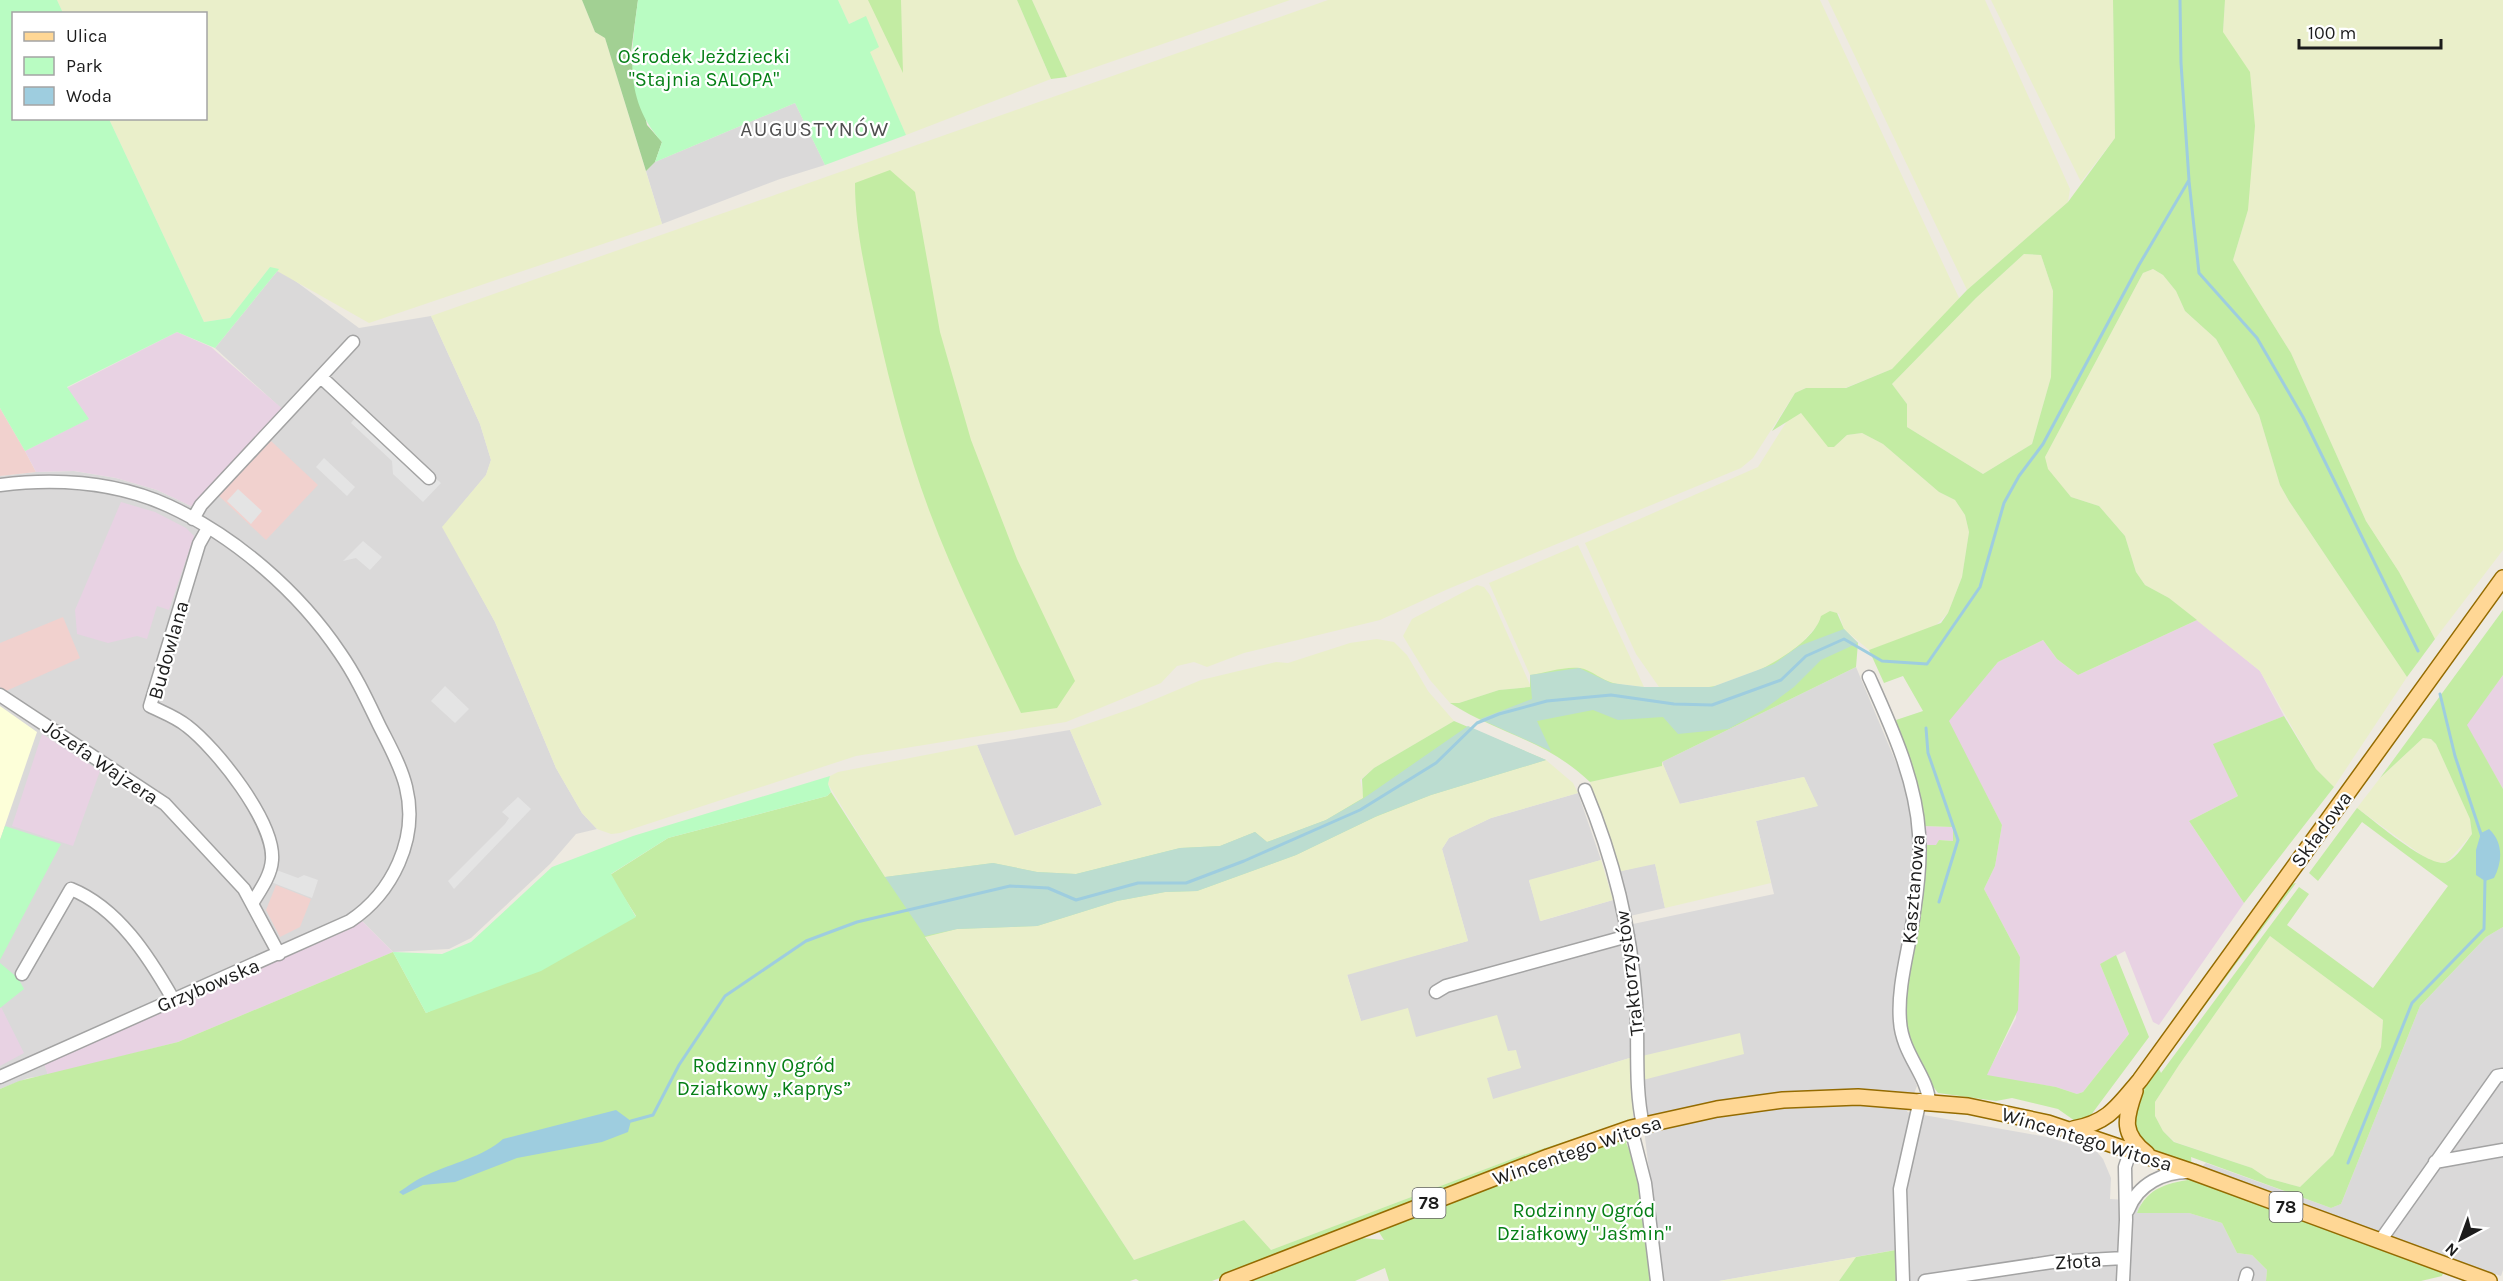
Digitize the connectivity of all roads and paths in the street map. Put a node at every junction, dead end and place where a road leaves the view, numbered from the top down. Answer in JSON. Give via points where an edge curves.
{"nodes":[{"id":1,"x":353,"y":342,"type":"dead end"},
{"id":2,"x":321,"y":377,"type":"junction"},
{"id":3,"x":429,"y":478,"type":"dead end"},
{"id":4,"x":0,"y":485,"type":"edge"},
{"id":5,"x":193,"y":519,"type":"junction"},
{"id":6,"x":208,"y":528,"type":"junction"},
{"id":7,"x":2503,"y":578,"type":"edge"},
{"id":8,"x":1869,"y":677,"type":"dead end"},
{"id":9,"x":0,"y":695,"type":"edge"},
{"id":10,"x":1585,"y":790,"type":"dead end"},
{"id":11,"x":253,"y":902,"type":"junction"},
{"id":12,"x":1628,"y":936,"type":"junction"},
{"id":13,"x":279,"y":954,"type":"junction"},
{"id":14,"x":22,"y":974,"type":"dead end"},
{"id":15,"x":1436,"y":992,"type":"dead end"},
{"id":16,"x":173,"y":999,"type":"junction"},
{"id":17,"x":2502,"y":1075,"type":"edge"},
{"id":18,"x":0,"y":1077,"type":"edge"},
{"id":19,"x":1925,"y":1101,"type":"junction"},
{"id":20,"x":2124,"y":1107,"type":"junction"},
{"id":21,"x":1637,"y":1127,"type":"junction"},
{"id":22,"x":2070,"y":1130,"type":"junction"},
{"id":23,"x":2107,"y":1142,"type":"junction"},
{"id":24,"x":2503,"y":1150,"type":"edge"},
{"id":25,"x":2138,"y":1153,"type":"junction"},
{"id":26,"x":2155,"y":1159,"type":"junction"},
{"id":27,"x":2435,"y":1162,"type":"junction"},
{"id":28,"x":2193,"y":1172,"type":"junction"},
{"id":29,"x":2125,"y":1175,"type":"junction"},
{"id":30,"x":2151,"y":1182,"type":"junction"},
{"id":31,"x":2126,"y":1220,"type":"junction"},
{"id":32,"x":2380,"y":1241,"type":"junction"},
{"id":33,"x":2124,"y":1258,"type":"junction"},
{"id":34,"x":1228,"y":1281,"type":"edge"},
{"id":35,"x":1657,"y":1281,"type":"edge"},
{"id":36,"x":1902,"y":1281,"type":"edge"},
{"id":37,"x":1925,"y":1281,"type":"edge"},
{"id":38,"x":2123,"y":1281,"type":"edge"},
{"id":39,"x":2489,"y":1281,"type":"edge"}],
"edges":[{"from":1,"to":2,"type":"street"},
{"from":2,"to":3,"type":"street"},
{"from":2,"to":5,"type":"street","via":[[201,505]]},
{"from":4,"to":5,"type":"street","via":[[38,481],[100,485],[134,493]]},
{"from":5,"to":6,"type":"street"},
{"from":6,"to":11,"type":"street","name":"Budowlana","via":[[199,544],[150,706],[189,727],[239,781],[269,840],[273,859]]},
{"from":6,"to":13,"type":"street","name":"Grzybowska","via":[[288,592],[327,635],[355,676],[407,790],[408,827],[397,869],[378,896],[338,928]]},
{"from":7,"to":20,"type":"main road","name":"Składowa","via":[[2139,1080]]},
{"from":8,"to":19,"type":"street","name":"Kasztanowa","via":[[1896,742],[1917,816],[1920,841],[1916,897],[1900,1017],[1905,1048],[1925,1087]]},
{"from":9,"to":11,"type":"street","name":"Józefa Wajzera","via":[[156,797],[210,849]]},
{"from":10,"to":12,"type":"street","name":"Traktorzystów","via":[[1607,853]]},
{"from":11,"to":13,"type":"street","name":"Józefa Wajzera"},
{"from":12,"to":15,"type":"street"},
{"from":12,"to":21,"type":"street","name":"Traktorzystów","via":[[1637,1005]]},
{"from":13,"to":16,"type":"street","name":"Grzybowska"},
{"from":14,"to":16,"type":"street","via":[[71,889],[117,921],[147,956]]},
{"from":16,"to":18,"type":"street","name":"Grzybowska"},
{"from":17,"to":27,"type":"street","via":[[2497,1076]]},
{"from":19,"to":21,"type":"main road","name":"Wincentego Witosa","number":"78","via":[[1858,1097],[1783,1100],[1717,1109]]},
{"from":19,"to":22,"type":"main road","name":"Wincentego Witosa","number":"78","via":[[1991,1110]]},
{"from":19,"to":36,"type":"street","via":[[1900,1190]]},
{"from":20,"to":22,"type":"main road","name":"Składowa","via":[[2101,1122]]},
{"from":20,"to":23,"type":"main road","name":"Składowa","via":[[2109,1128]]},
{"from":20,"to":26,"type":"main road","via":[[2130,1136]]},
{"from":21,"to":34,"type":"main road","name":"Wincentego Witosa","number":"78","via":[[1548,1157]]},
{"from":21,"to":35,"type":"street","name":"Traktorzystów"},
{"from":22,"to":23,"type":"main road","name":"Wincentego Witosa","number":"78"},
{"from":23,"to":25,"type":"main road","name":"Wincentego Witosa","number":"78"},
{"from":23,"to":29,"type":"street"},
{"from":24,"to":27,"type":"street"},
{"from":25,"to":26,"type":"main road","name":"Wincentego Witosa","number":"78"},
{"from":25,"to":29,"type":"street","via":[[2128,1157]]},
{"from":26,"to":28,"type":"main road","name":"Wincentego Witosa","number":"78"},
{"from":26,"to":30,"type":"street","via":[[2158,1171]]},
{"from":27,"to":32,"type":"street"},
{"from":28,"to":30,"type":"street"},
{"from":28,"to":32,"type":"main road","name":"Wincentego Witosa","number":"78"},
{"from":29,"to":31,"type":"street"},
{"from":30,"to":31,"type":"street","via":[[2135,1196]]},
{"from":31,"to":33,"type":"street"},
{"from":32,"to":39,"type":"main road","name":"Wincentego Witosa","number":"78"},
{"from":33,"to":37,"type":"street","name":"Złota","via":[[2052,1262]]},
{"from":33,"to":38,"type":"street"}]}
